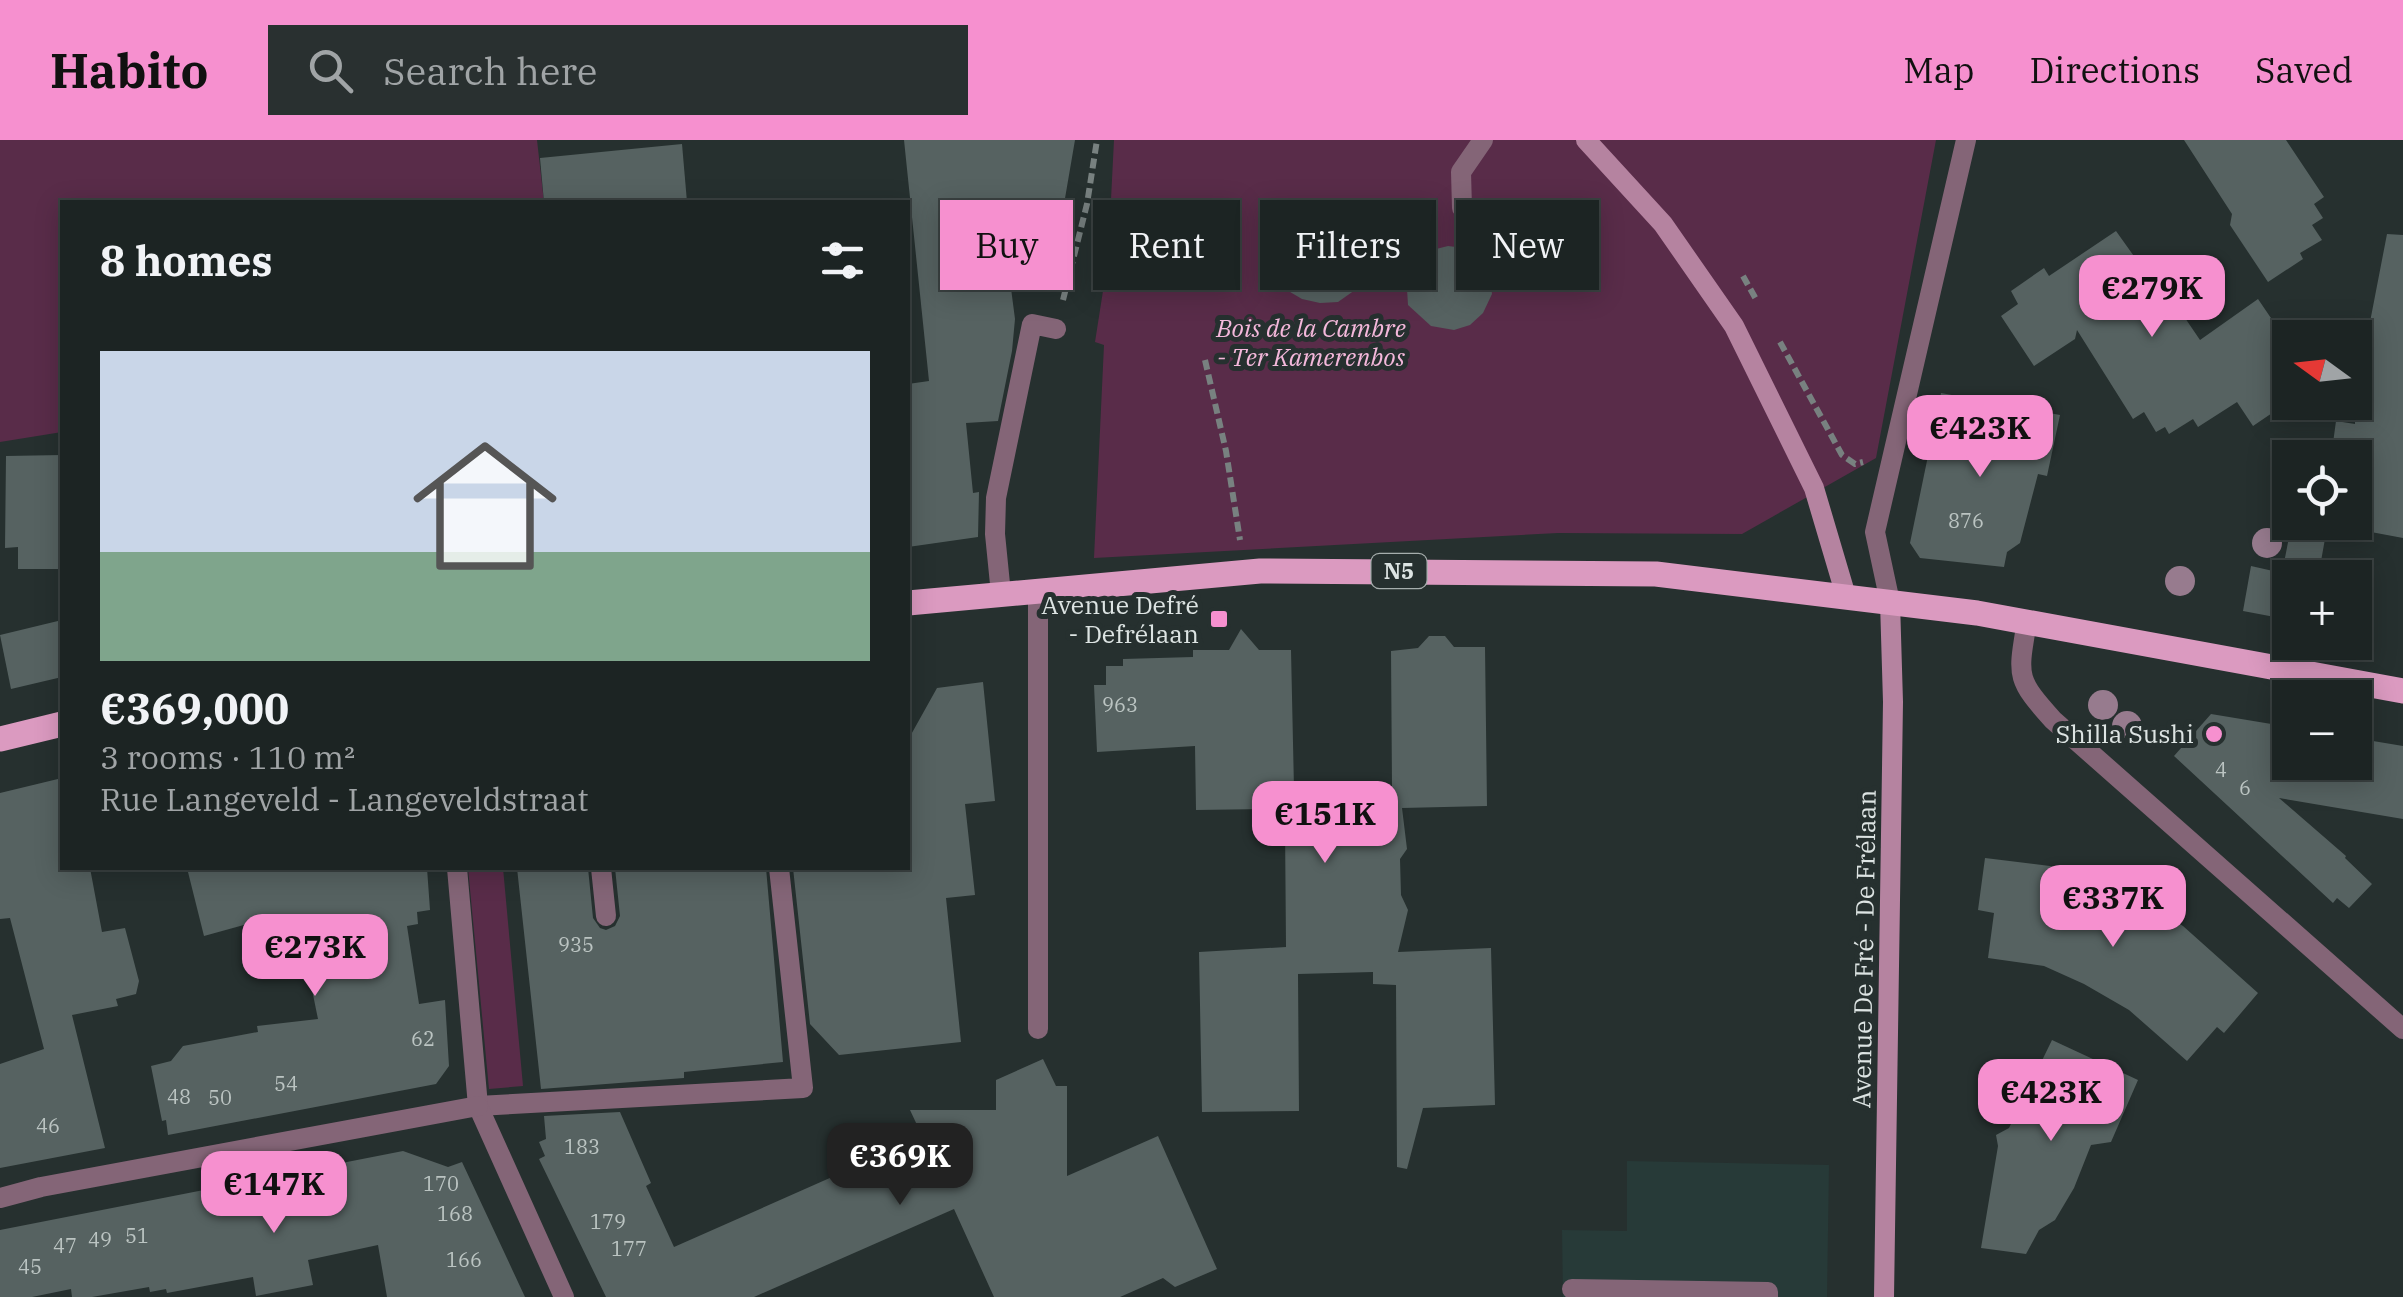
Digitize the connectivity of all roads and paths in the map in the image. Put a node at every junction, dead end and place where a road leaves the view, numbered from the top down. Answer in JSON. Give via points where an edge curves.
{"nodes":[{"id":1,"x":1097,"y":140,"type":"edge"},
{"id":2,"x":1483,"y":140,"type":"edge"},
{"id":3,"x":1586,"y":140,"type":"edge"},
{"id":4,"x":1966,"y":140,"type":"edge"},
{"id":5,"x":1462,"y":200,"type":"edge"},
{"id":6,"x":1743,"y":276,"type":"dead end"},
{"id":7,"x":1761,"y":308,"type":"dead end"},
{"id":8,"x":1056,"y":329,"type":"joint"},
{"id":9,"x":1779,"y":341,"type":"dead end"},
{"id":10,"x":1205,"y":360,"type":"dead end"},
{"id":11,"x":1868,"y":461,"type":"dead end"},
{"id":12,"x":1243,"y":573,"type":"junction"},
{"id":13,"x":1038,"y":591,"type":"junction"},
{"id":14,"x":1002,"y":594,"type":"junction"},
{"id":15,"x":1846,"y":596,"type":"junction"},
{"id":16,"x":1890,"y":602,"type":"junction"},
{"id":17,"x":910,"y":603,"type":"edge"},
{"id":18,"x":2026,"y":621,"type":"junction"},
{"id":19,"x":2403,"y":691,"type":"edge"},
{"id":20,"x":60,"y":724,"type":"edge"},
{"id":21,"x":0,"y":739,"type":"edge"},
{"id":22,"x":457,"y":870,"type":"edge"},
{"id":23,"x":601,"y":870,"type":"edge"},
{"id":24,"x":779,"y":870,"type":"edge"},
{"id":25,"x":606,"y":916,"type":"dead end"},
{"id":26,"x":1038,"y":1029,"type":"dead end"},
{"id":27,"x":2403,"y":1029,"type":"edge"},
{"id":28,"x":478,"y":1106,"type":"junction"},
{"id":29,"x":0,"y":1198,"type":"edge"},
{"id":30,"x":1572,"y":1289,"type":"dead end"},
{"id":31,"x":564,"y":1297,"type":"edge"},
{"id":32,"x":1768,"y":1297,"type":"edge"},
{"id":33,"x":1884,"y":1297,"type":"edge"}],
"edges":[{"from":1,"to":8,"type":"path"},
{"from":2,"to":5,"type":"street","via":[[1461,172]]},
{"from":3,"to":15,"type":"main road","via":[[1662,224],[1734,326],[1814,488]]},
{"from":4,"to":16,"type":"street","via":[[1875,532]]},
{"from":6,"to":7,"type":"path"},
{"from":8,"to":14,"type":"street","via":[[1032,324],[996,498]]},
{"from":9,"to":11,"type":"path","via":[[1842,454],[1855,464]]},
{"from":10,"to":12,"type":"path"},
{"from":12,"to":13,"type":"main road","number":"N5"},
{"from":12,"to":15,"type":"main road","number":"N5","via":[[1656,574]]},
{"from":13,"to":14,"type":"main road","number":"N5"},
{"from":13,"to":26,"type":"street"},
{"from":14,"to":17,"type":"main road","number":"N5"},
{"from":15,"to":16,"type":"main road","number":"N5"},
{"from":16,"to":18,"type":"main road","number":"N5"},
{"from":16,"to":33,"type":"main road","name":"Avenue De Fré - De Frélaan"},
{"from":18,"to":19,"type":"main road","number":"N5"},
{"from":18,"to":27,"type":"street","via":[[2019,669],[2025,689],[2053,720]]},
{"from":20,"to":21,"type":"main road"},
{"from":22,"to":28,"type":"street"},
{"from":23,"to":25,"type":"street"},
{"from":24,"to":28,"type":"street","via":[[803,1088]]},
{"from":28,"to":29,"type":"street"},
{"from":28,"to":31,"type":"street"},
{"from":30,"to":32,"type":"street"}]}
